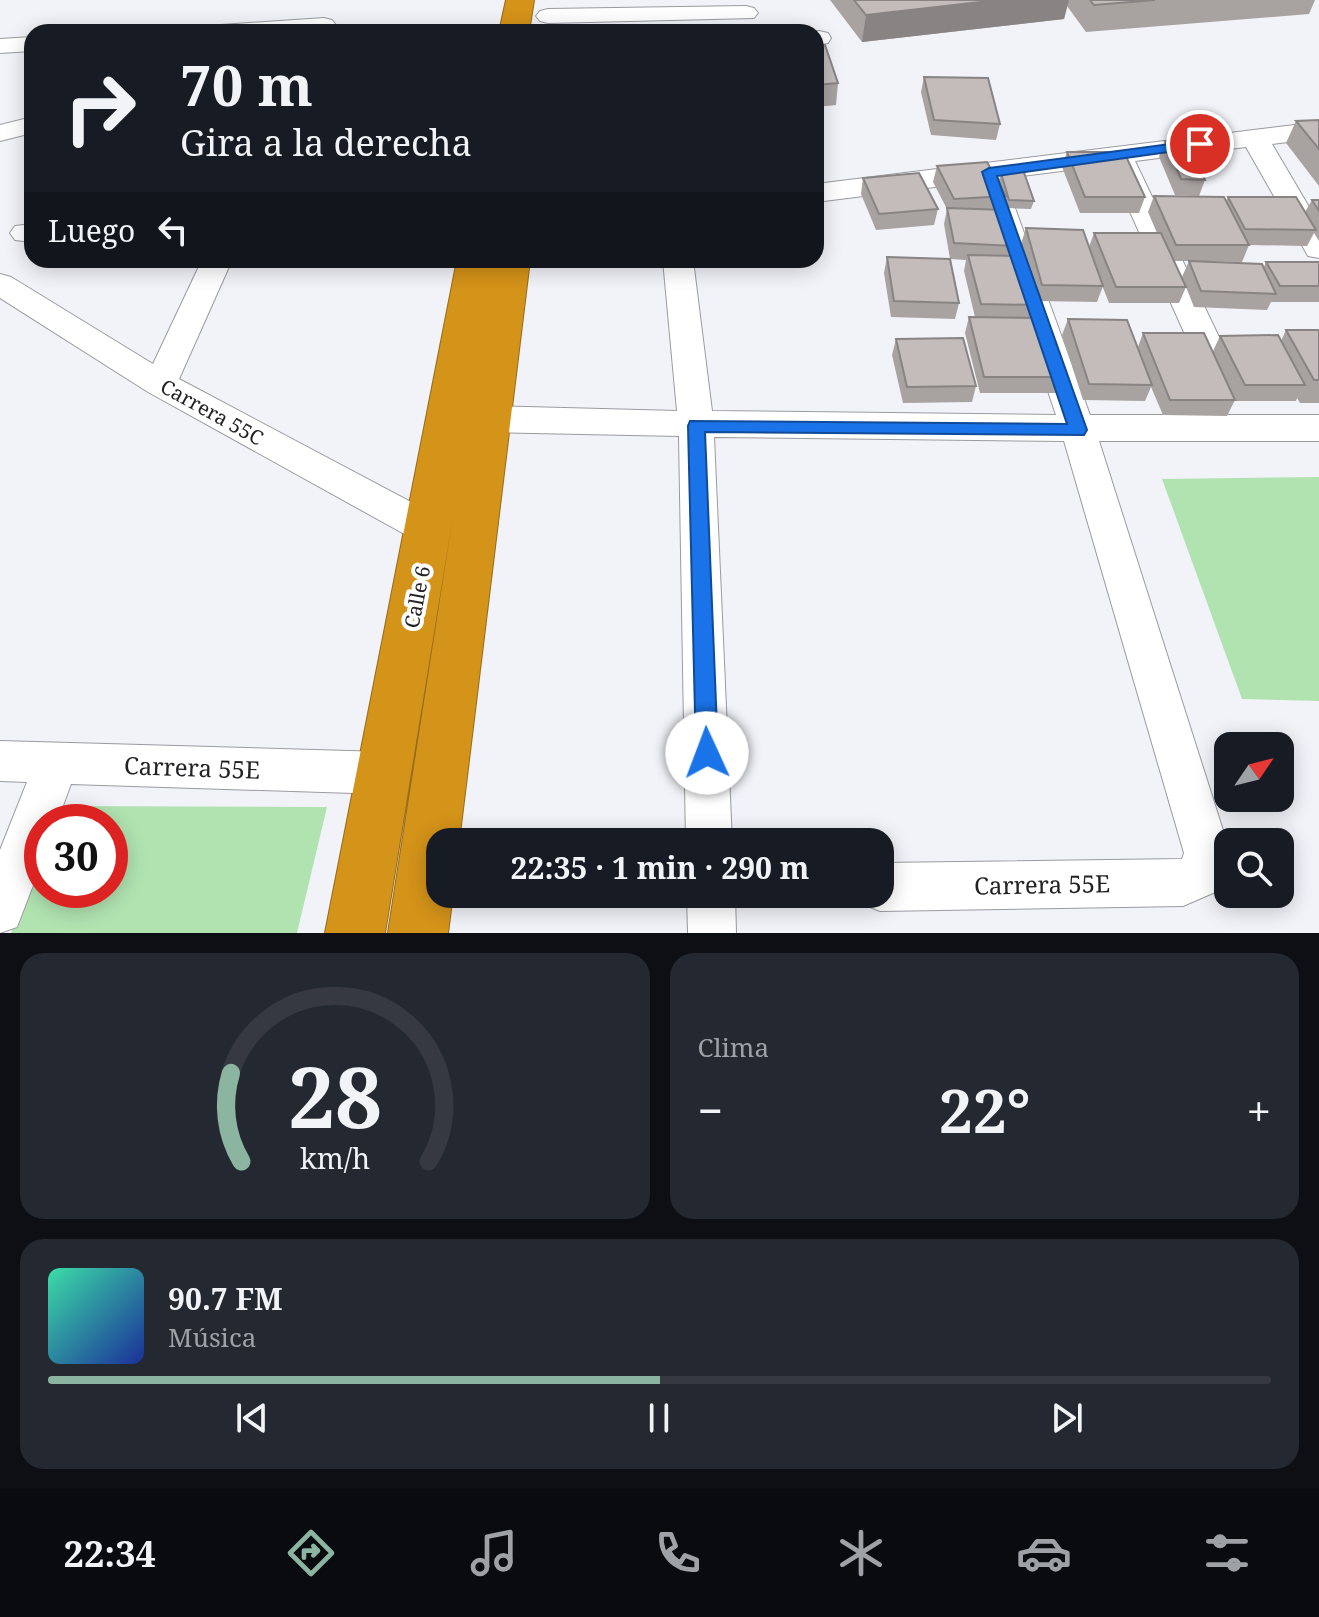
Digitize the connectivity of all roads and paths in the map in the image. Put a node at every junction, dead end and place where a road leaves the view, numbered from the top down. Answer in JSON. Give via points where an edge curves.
{"nodes":[{"id":1,"x":335,"y":0,"type":"edge"},
{"id":2,"x":520,"y":0,"type":"edge"},
{"id":3,"x":746,"y":13,"type":"dead end"},
{"id":4,"x":548,"y":16,"type":"edge"},
{"id":5,"x":324,"y":24,"type":"edge"},
{"id":6,"x":516,"y":24,"type":"edge"},
{"id":7,"x":24,"y":44,"type":"edge"},
{"id":8,"x":0,"y":46,"type":"edge"},
{"id":9,"x":24,"y":128,"type":"edge"},
{"id":10,"x":1319,"y":130,"type":"edge"},
{"id":11,"x":1,"y":136,"type":"edge"},
{"id":12,"x":1254,"y":137,"type":"junction"},
{"id":13,"x":1119,"y":155,"type":"junction"},
{"id":14,"x":989,"y":172,"type":"junction"},
{"id":15,"x":824,"y":192,"type":"edge"},
{"id":16,"x":1319,"y":249,"type":"edge"},
{"id":17,"x":213,"y":268,"type":"edge"},
{"id":18,"x":475,"y":268,"type":"edge"},
{"id":19,"x":510,"y":268,"type":"edge"},
{"id":20,"x":679,"y":268,"type":"edge"},
{"id":21,"x":0,"y":284,"type":"edge"},
{"id":22,"x":160,"y":384,"type":"junction"},
{"id":23,"x":486,"y":419,"type":"junction"},
{"id":24,"x":696,"y":426,"type":"junction"},
{"id":25,"x":1245,"y":428,"type":"junction"},
{"id":26,"x":1319,"y":428,"type":"edge"},
{"id":27,"x":1078,"y":430,"type":"junction"},
{"id":28,"x":430,"y":530,"type":"junction"},
{"id":29,"x":0,"y":761,"type":"edge"},
{"id":30,"x":57,"y":763,"type":"junction"},
{"id":31,"x":384,"y":773,"type":"junction"},
{"id":32,"x":709,"y":828,"type":"edge"},
{"id":33,"x":894,"y":887,"type":"edge"},
{"id":34,"x":711,"y":908,"type":"edge"},
{"id":35,"x":0,"y":910,"type":"edge"},
{"id":36,"x":355,"y":933,"type":"edge"},
{"id":37,"x":418,"y":933,"type":"edge"},
{"id":38,"x":712,"y":933,"type":"edge"}],
"edges":[{"from":1,"to":5,"type":"street"},
{"from":2,"to":6,"type":"highway"},
{"from":3,"to":4,"type":"street"},
{"from":7,"to":8,"type":"street"},
{"from":9,"to":11,"type":"street"},
{"from":10,"to":12,"type":"street"},
{"from":12,"to":13,"type":"street"},
{"from":12,"to":16,"type":"street"},
{"from":13,"to":14,"type":"street"},
{"from":13,"to":25,"type":"street"},
{"from":14,"to":15,"type":"street"},
{"from":14,"to":27,"type":"street"},
{"from":17,"to":22,"type":"street"},
{"from":18,"to":28,"type":"highway","name":"Calle 6"},
{"from":19,"to":23,"type":"highway"},
{"from":20,"to":24,"type":"street"},
{"from":21,"to":22,"type":"street","name":"Carrera 55C"},
{"from":22,"to":28,"type":"street","name":"Carrera 55C"},
{"from":23,"to":24,"type":"street"},
{"from":23,"to":37,"type":"highway"},
{"from":24,"to":27,"type":"street"},
{"from":24,"to":32,"type":"street"},
{"from":25,"to":26,"type":"street"},
{"from":25,"to":27,"type":"street"},
{"from":27,"to":33,"type":"street","name":"Carrera 55E","via":[[1207,853],[1203,874],[1183,883]]},
{"from":28,"to":31,"type":"highway","name":"Calle 6"},
{"from":29,"to":30,"type":"street","name":"Carrera 55E"},
{"from":30,"to":31,"type":"street","name":"Carrera 55E"},
{"from":30,"to":35,"type":"street"},
{"from":31,"to":36,"type":"highway","name":"Calle 6"},
{"from":34,"to":38,"type":"street"}]}
